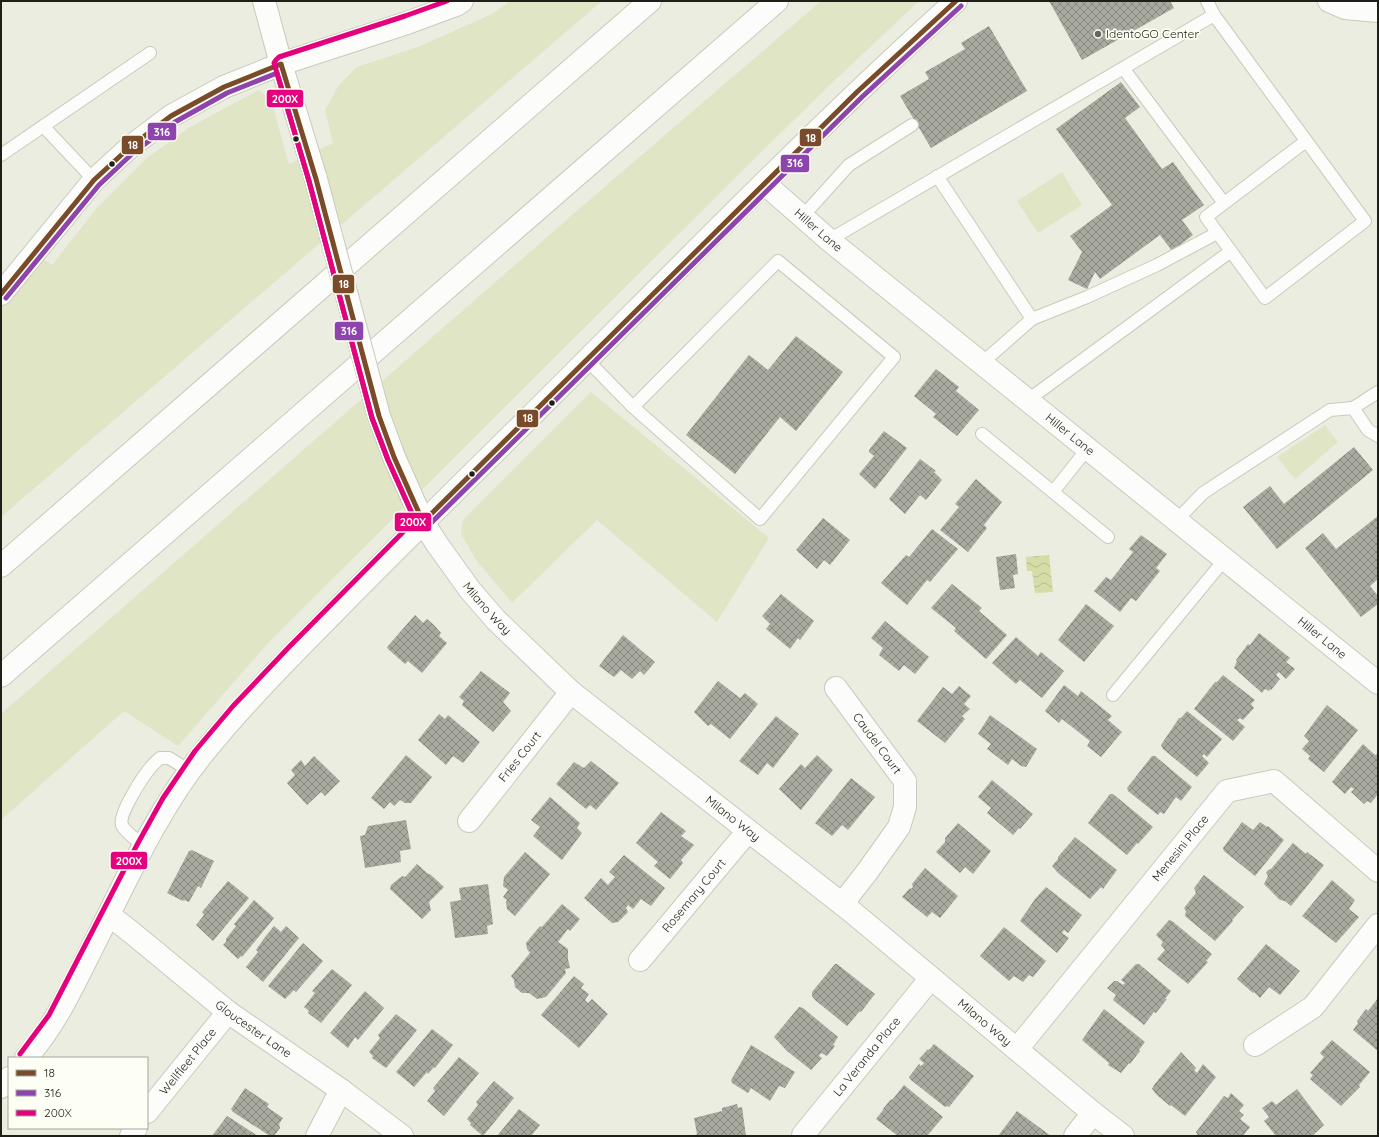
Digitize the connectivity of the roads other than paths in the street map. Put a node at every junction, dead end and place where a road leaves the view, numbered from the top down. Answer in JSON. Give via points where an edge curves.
{"nodes":[{"id":1,"x":264,"y":1,"type":"edge"},
{"id":2,"x":462,"y":1,"type":"edge"},
{"id":3,"x":650,"y":1,"type":"edge"},
{"id":4,"x":777,"y":1,"type":"edge"},
{"id":5,"x":956,"y":1,"type":"edge"},
{"id":6,"x":1207,"y":1,"type":"edge"},
{"id":7,"x":1329,"y":1,"type":"edge"},
{"id":8,"x":1378,"y":11,"type":"edge"},
{"id":9,"x":1214,"y":15,"type":"junction"},
{"id":10,"x":150,"y":52,"type":"dead end"},
{"id":11,"x":281,"y":64,"type":"junction"},
{"id":12,"x":1123,"y":68,"type":"junction"},
{"id":13,"x":912,"y":125,"type":"dead end"},
{"id":14,"x":43,"y":126,"type":"junction"},
{"id":15,"x":1306,"y":140,"type":"junction"},
{"id":16,"x":1,"y":155,"type":"edge"},
{"id":17,"x":937,"y":176,"type":"junction"},
{"id":18,"x":94,"y":180,"type":"junction"},
{"id":19,"x":764,"y":183,"type":"junction"},
{"id":20,"x":1224,"y":203,"type":"junction"},
{"id":21,"x":802,"y":217,"type":"junction"},
{"id":22,"x":1217,"y":233,"type":"junction"},
{"id":23,"x":829,"y":240,"type":"junction"},
{"id":24,"x":1231,"y":251,"type":"junction"},
{"id":25,"x":1,"y":294,"type":"edge"},
{"id":26,"x":1032,"y":319,"type":"junction"},
{"id":27,"x":587,"y":360,"type":"junction"},
{"id":28,"x":982,"y":363,"type":"junction"},
{"id":29,"x":1378,"y":392,"type":"edge"},
{"id":30,"x":1028,"y":400,"type":"junction"},
{"id":31,"x":634,"y":407,"type":"junction"},
{"id":32,"x":1353,"y":408,"type":"junction"},
{"id":33,"x":982,"y":434,"type":"dead end"},
{"id":34,"x":1378,"y":436,"type":"edge"},
{"id":35,"x":1088,"y":448,"type":"junction"},
{"id":36,"x":1053,"y":492,"type":"junction"},
{"id":37,"x":1177,"y":520,"type":"junction"},
{"id":38,"x":423,"y":522,"type":"junction"},
{"id":39,"x":1108,"y":537,"type":"dead end"},
{"id":40,"x":1225,"y":559,"type":"junction"},
{"id":41,"x":1,"y":566,"type":"edge"},
{"id":42,"x":1,"y":676,"type":"edge"},
{"id":43,"x":1378,"y":683,"type":"edge"},
{"id":44,"x":836,"y":688,"type":"dead end"},
{"id":45,"x":572,"y":692,"type":"junction"},
{"id":46,"x":1113,"y":695,"type":"dead end"},
{"id":47,"x":190,"y":771,"type":"junction"},
{"id":48,"x":469,"y":821,"type":"dead end"},
{"id":49,"x":748,"y":831,"type":"junction"},
{"id":50,"x":144,"y":846,"type":"junction"},
{"id":51,"x":1378,"y":872,"type":"edge"},
{"id":52,"x":842,"y":904,"type":"junction"},
{"id":53,"x":109,"y":915,"type":"junction"},
{"id":54,"x":1378,"y":925,"type":"edge"},
{"id":55,"x":640,"y":960,"type":"dead end"},
{"id":56,"x":931,"y":978,"type":"junction"},
{"id":57,"x":228,"y":1012,"type":"junction"},
{"id":58,"x":1255,"y":1046,"type":"dead end"},
{"id":59,"x":1017,"y":1050,"type":"junction"},
{"id":60,"x":27,"y":1057,"type":"edge"},
{"id":61,"x":8,"y":1079,"type":"edge"},
{"id":62,"x":1,"y":1087,"type":"edge"},
{"id":63,"x":341,"y":1090,"type":"junction"},
{"id":64,"x":148,"y":1111,"type":"edge"},
{"id":65,"x":1093,"y":1113,"type":"junction"},
{"id":66,"x":803,"y":1135,"type":"edge"},
{"id":67,"x":317,"y":1136,"type":"edge"},
{"id":68,"x":402,"y":1136,"type":"edge"},
{"id":69,"x":1075,"y":1136,"type":"edge"},
{"id":70,"x":1123,"y":1136,"type":"edge"}],
"edges":[{"from":1,"to":11,"type":"main road","name":"Milano Way"},
{"from":2,"to":11,"type":"main road","via":[[407,23]]},
{"from":3,"to":41,"type":"main road"},
{"from":4,"to":42,"type":"main road"},
{"from":5,"to":19,"type":"main road"},
{"from":6,"to":9,"type":"lane"},
{"from":7,"to":8,"type":"main road","via":[[1345,8]]},
{"from":9,"to":12,"type":"lane"},
{"from":9,"to":15,"type":"lane"},
{"from":10,"to":14,"type":"lane"},
{"from":11,"to":18,"type":"main road","via":[[224,87],[171,116],[130,147]]},
{"from":11,"to":38,"type":"main road","name":"Milano Way","bridge":true,"via":[[316,179],[379,416]]},
{"from":12,"to":17,"type":"lane"},
{"from":12,"to":20,"type":"lane"},
{"from":13,"to":21,"type":"lane","via":[[849,165]]},
{"from":14,"to":16,"type":"lane"},
{"from":14,"to":18,"type":"lane"},
{"from":15,"to":20,"type":"lane"},
{"from":15,"to":24,"type":"lane","via":[[1366,221],[1265,298]]},
{"from":17,"to":23,"type":"lane"},
{"from":17,"to":26,"type":"lane"},
{"from":18,"to":25,"type":"main road"},
{"from":19,"to":21,"type":"main road","name":"Hiller Lane"},
{"from":19,"to":27,"type":"main road"},
{"from":20,"to":22,"type":"lane","via":[[1206,217]]},
{"from":21,"to":23,"type":"main road","name":"Hiller Lane"},
{"from":22,"to":24,"type":"lane"},
{"from":22,"to":26,"type":"lane","via":[[1087,298]]},
{"from":23,"to":28,"type":"main road","name":"Hiller Lane"},
{"from":24,"to":30,"type":"lane"},
{"from":26,"to":28,"type":"lane"},
{"from":27,"to":31,"type":"lane"},
{"from":27,"to":38,"type":"main road"},
{"from":28,"to":30,"type":"main road","name":"Hiller Lane"},
{"from":29,"to":32,"type":"lane"},
{"from":30,"to":35,"type":"main road","name":"Hiller Lane"},
{"from":31,"to":31,"type":"lane","via":[[778,261],[894,357],[760,518]]},
{"from":32,"to":34,"type":"lane","via":[[1368,430]]},
{"from":32,"to":37,"type":"lane","via":[[1330,410],[1203,493]]},
{"from":33,"to":36,"type":"lane"},
{"from":35,"to":36,"type":"lane"},
{"from":35,"to":37,"type":"main road","name":"Hiller Lane"},
{"from":36,"to":39,"type":"lane"},
{"from":37,"to":40,"type":"main road","name":"Hiller Lane"},
{"from":38,"to":45,"type":"main road","name":"Milano Way","via":[[470,590],[496,620]]},
{"from":38,"to":47,"type":"main road","via":[[238,711]]},
{"from":40,"to":43,"type":"main road","name":"Hiller Lane"},
{"from":40,"to":46,"type":"lane"},
{"from":44,"to":52,"type":"main road","name":"Caudel Court","via":[[905,781],[905,807],[899,827]]},
{"from":45,"to":48,"type":"main road","name":"Fries Court"},
{"from":45,"to":49,"type":"main road","name":"Milano Way"},
{"from":47,"to":50,"type":"main road"},
{"from":47,"to":50,"type":"lane","via":[[169,758],[160,758],[151,766],[135,790],[122,818],[122,825]]},
{"from":49,"to":52,"type":"main road","name":"Milano Way"},
{"from":49,"to":55,"type":"main road","name":"Rosemary Court"},
{"from":50,"to":53,"type":"main road"},
{"from":51,"to":59,"type":"main road","name":"Menesini Place","via":[[1274,781],[1227,790]]},
{"from":52,"to":56,"type":"main road","name":"Milano Way"},
{"from":53,"to":57,"type":"main road","name":"Gloucester Lane"},
{"from":53,"to":60,"type":"main road","via":[[55,1019]]},
{"from":54,"to":58,"type":"main road","via":[[1313,1007]]},
{"from":56,"to":59,"type":"main road","name":"Milano Way"},
{"from":56,"to":66,"type":"main road","name":"La Veranda Place"},
{"from":57,"to":63,"type":"main road","name":"Gloucester Lane"},
{"from":57,"to":64,"type":"main road","name":"Wellfleet Place"},
{"from":59,"to":65,"type":"main road","name":"Milano Way"},
{"from":61,"to":62,"type":"main road"},
{"from":63,"to":67,"type":"main road"},
{"from":63,"to":68,"type":"main road","name":"Gloucester Lane"},
{"from":65,"to":69,"type":"main road"},
{"from":65,"to":70,"type":"main road","name":"Milano Way"}]}
